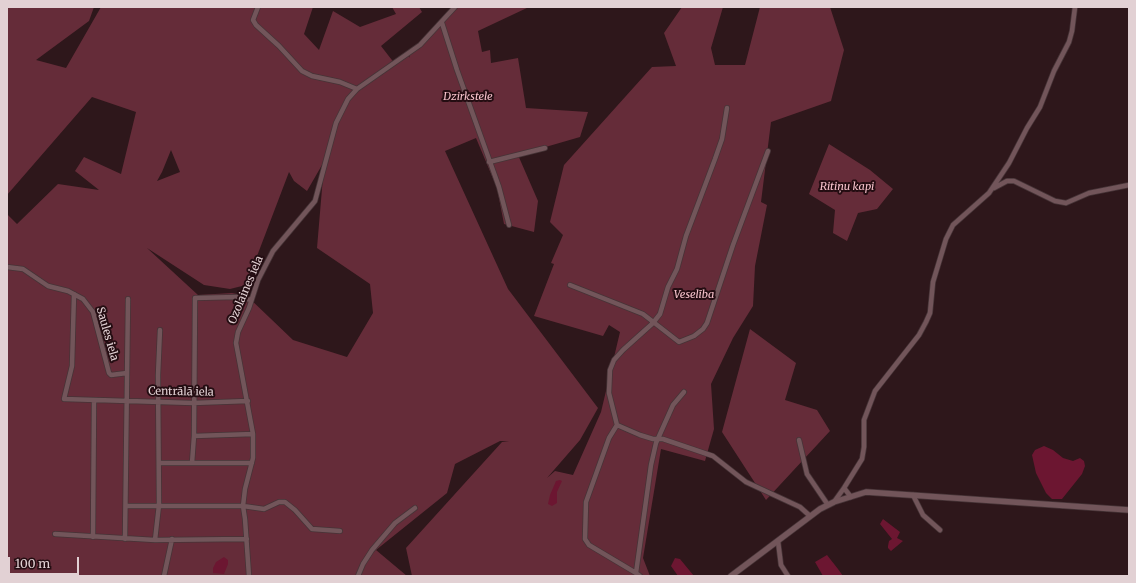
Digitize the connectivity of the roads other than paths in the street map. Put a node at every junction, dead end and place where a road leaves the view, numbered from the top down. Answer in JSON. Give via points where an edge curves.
{"nodes":[{"id":1,"x":258,"y":7,"type":"edge"},
{"id":2,"x":455,"y":7,"type":"edge"},
{"id":3,"x":1075,"y":7,"type":"edge"},
{"id":4,"x":442,"y":23,"type":"junction"},
{"id":5,"x":357,"y":89,"type":"junction"},
{"id":6,"x":727,"y":108,"type":"dead end"},
{"id":7,"x":545,"y":148,"type":"dead end"},
{"id":8,"x":768,"y":151,"type":"dead end"},
{"id":9,"x":489,"y":162,"type":"junction"},
{"id":10,"x":1129,"y":186,"type":"edge"},
{"id":11,"x":993,"y":188,"type":"junction"},
{"id":12,"x":509,"y":225,"type":"dead end"},
{"id":13,"x":7,"y":262,"type":"edge"},
{"id":14,"x":8,"y":268,"type":"edge"},
{"id":15,"x":570,"y":285,"type":"dead end"},
{"id":16,"x":74,"y":294,"type":"junction"},
{"id":17,"x":128,"y":299,"type":"dead end"},
{"id":18,"x":251,"y":300,"type":"junction"},
{"id":19,"x":653,"y":323,"type":"junction"},
{"id":20,"x":160,"y":330,"type":"dead end"},
{"id":21,"x":127,"y":373,"type":"junction"},
{"id":22,"x":684,"y":392,"type":"dead end"},
{"id":23,"x":94,"y":400,"type":"junction"},
{"id":24,"x":127,"y":400,"type":"junction"},
{"id":25,"x":248,"y":401,"type":"junction"},
{"id":26,"x":160,"y":402,"type":"junction"},
{"id":27,"x":194,"y":403,"type":"junction"},
{"id":28,"x":617,"y":425,"type":"junction"},
{"id":29,"x":253,"y":434,"type":"junction"},
{"id":30,"x":194,"y":436,"type":"junction"},
{"id":31,"x":659,"y":439,"type":"junction"},
{"id":32,"x":799,"y":440,"type":"dead end"},
{"id":33,"x":159,"y":463,"type":"junction"},
{"id":34,"x":192,"y":463,"type":"junction"},
{"id":35,"x":252,"y":463,"type":"junction"},
{"id":36,"x":844,"y":488,"type":"junction"},
{"id":37,"x":913,"y":495,"type":"junction"},
{"id":38,"x":851,"y":496,"type":"junction"},
{"id":39,"x":834,"y":502,"type":"junction"},
{"id":40,"x":159,"y":505,"type":"junction"},
{"id":41,"x":828,"y":505,"type":"junction"},
{"id":42,"x":126,"y":506,"type":"junction"},
{"id":43,"x":243,"y":506,"type":"junction"},
{"id":44,"x":415,"y":508,"type":"dead end"},
{"id":45,"x":1129,"y":510,"type":"edge"},
{"id":46,"x":810,"y":516,"type":"junction"},
{"id":47,"x":940,"y":530,"type":"dead end"},
{"id":48,"x":340,"y":531,"type":"dead end"},
{"id":49,"x":55,"y":534,"type":"dead end"},
{"id":50,"x":93,"y":537,"type":"junction"},
{"id":51,"x":125,"y":539,"type":"junction"},
{"id":52,"x":247,"y":539,"type":"junction"},
{"id":53,"x":155,"y":540,"type":"junction"},
{"id":54,"x":172,"y":540,"type":"junction"},
{"id":55,"x":778,"y":541,"type":"junction"},
{"id":56,"x":638,"y":575,"type":"edge"},
{"id":57,"x":164,"y":576,"type":"edge"},
{"id":58,"x":250,"y":576,"type":"edge"},
{"id":59,"x":358,"y":576,"type":"edge"},
{"id":60,"x":731,"y":576,"type":"edge"},
{"id":61,"x":788,"y":576,"type":"edge"}],
"edges":[{"from":1,"to":5,"type":"street","via":[[253,20],[256,25],[302,72]]},
{"from":2,"to":4,"type":"street","name":"Ozolaines iela"},
{"from":3,"to":11,"type":"street","via":[[1069,42],[1040,107]]},
{"from":4,"to":5,"type":"street","name":"Ozolaines iela","via":[[409,54]]},
{"from":4,"to":9,"type":"street"},
{"from":5,"to":18,"type":"street","name":"Ozolaines iela","via":[[344,106],[336,123],[315,202],[273,251]]},
{"from":6,"to":19,"type":"street","via":[[716,159],[686,236],[660,314]]},
{"from":7,"to":9,"type":"street"},
{"from":8,"to":19,"type":"street","via":[[703,329],[679,342]]},
{"from":9,"to":12,"type":"street"},
{"from":10,"to":11,"type":"street","via":[[1089,193],[1066,203],[1055,201],[1014,181],[1007,181]]},
{"from":11,"to":36,"type":"street","via":[[953,225],[946,239],[933,282],[930,313],[919,335],[875,391],[864,420],[862,458]]},
{"from":13,"to":14,"type":"street"},
{"from":14,"to":16,"type":"street","name":"Saules iela","via":[[23,269],[48,286]]},
{"from":15,"to":19,"type":"street","via":[[644,314]]},
{"from":16,"to":21,"type":"street","name":"Saules iela","via":[[83,299],[93,312],[108,373]]},
{"from":16,"to":23,"type":"street","name":"Centrālā iela","via":[[72,366],[64,399]]},
{"from":17,"to":21,"type":"street"},
{"from":18,"to":25,"type":"street","name":"Ozolaines iela","via":[[236,343]]},
{"from":18,"to":27,"type":"street","via":[[237,297],[195,298]]},
{"from":19,"to":28,"type":"street","via":[[623,350],[614,360],[610,370],[609,393]]},
{"from":20,"to":26,"type":"street"},
{"from":21,"to":24,"type":"street"},
{"from":22,"to":31,"type":"street","via":[[673,405]]},
{"from":23,"to":24,"type":"street","name":"Centrālā iela"},
{"from":23,"to":50,"type":"street"},
{"from":24,"to":26,"type":"street","name":"Centrālā iela"},
{"from":24,"to":42,"type":"street"},
{"from":25,"to":27,"type":"street","name":"Centrālā iela"},
{"from":25,"to":29,"type":"street","name":"Ozolaines iela"},
{"from":26,"to":27,"type":"street","name":"Centrālā iela"},
{"from":26,"to":33,"type":"street"},
{"from":27,"to":30,"type":"street"},
{"from":28,"to":31,"type":"street","via":[[640,435]]},
{"from":28,"to":56,"type":"street","via":[[609,438],[586,502],[585,539],[589,545]]},
{"from":29,"to":30,"type":"street"},
{"from":29,"to":35,"type":"street","name":"Ozolaines iela"},
{"from":30,"to":34,"type":"street"},
{"from":31,"to":46,"type":"street","via":[[713,456],[746,482],[800,507]]},
{"from":31,"to":56,"type":"street","via":[[651,465]]},
{"from":32,"to":41,"type":"street","via":[[807,474]]},
{"from":33,"to":34,"type":"street"},
{"from":33,"to":40,"type":"street"},
{"from":34,"to":35,"type":"street"},
{"from":35,"to":43,"type":"street","name":"Ozolaines iela"},
{"from":36,"to":38,"type":"street"},
{"from":36,"to":39,"type":"street"},
{"from":37,"to":38,"type":"street","via":[[866,492]]},
{"from":37,"to":45,"type":"street"},
{"from":37,"to":47,"type":"street","via":[[924,515]]},
{"from":38,"to":39,"type":"street"},
{"from":39,"to":41,"type":"street"},
{"from":40,"to":42,"type":"street"},
{"from":40,"to":43,"type":"street"},
{"from":40,"to":53,"type":"street"},
{"from":41,"to":46,"type":"street"},
{"from":42,"to":51,"type":"street"},
{"from":43,"to":48,"type":"street","via":[[264,508],[285,502],[312,529]]},
{"from":43,"to":52,"type":"street","name":"Ozolaines iela"},
{"from":44,"to":59,"type":"street","via":[[394,523],[372,550]]},
{"from":46,"to":55,"type":"street"},
{"from":49,"to":50,"type":"street"},
{"from":50,"to":51,"type":"street"},
{"from":51,"to":53,"type":"street"},
{"from":52,"to":54,"type":"street"},
{"from":52,"to":58,"type":"street","name":"Ozolaines iela"},
{"from":53,"to":54,"type":"street"},
{"from":54,"to":57,"type":"street"},
{"from":55,"to":60,"type":"street"},
{"from":55,"to":61,"type":"street","via":[[781,565]]}]}
